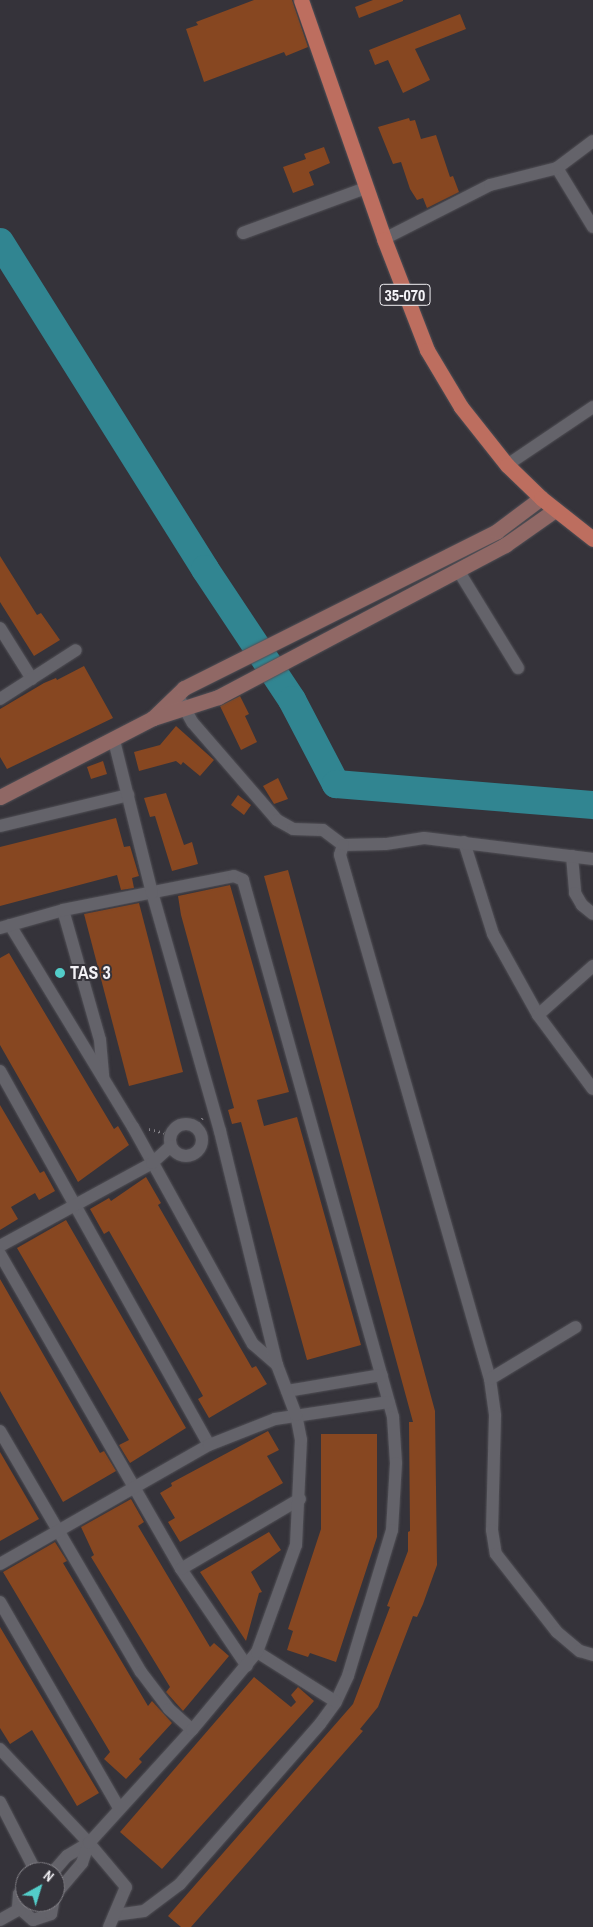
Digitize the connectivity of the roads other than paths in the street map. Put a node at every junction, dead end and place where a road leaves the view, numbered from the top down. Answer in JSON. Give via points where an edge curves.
{"nodes":[{"id":1,"x":301,"y":0,"type":"edge"},
{"id":2,"x":593,"y":141,"type":"edge"},
{"id":3,"x":557,"y":168,"type":"junction"},
{"id":4,"x":366,"y":188,"type":"junction"},
{"id":5,"x":593,"y":227,"type":"edge"},
{"id":6,"x":243,"y":233,"type":"dead end"},
{"id":7,"x":384,"y":239,"type":"junction"},
{"id":8,"x":593,"y":407,"type":"edge"},
{"id":9,"x":507,"y":465,"type":"junction"},
{"id":10,"x":541,"y":498,"type":"junction"},
{"id":11,"x":556,"y":510,"type":"junction"},
{"id":12,"x":593,"y":539,"type":"edge"},
{"id":13,"x":458,"y":570,"type":"junction"},
{"id":14,"x":394,"y":582,"type":"junction"},
{"id":15,"x":401,"y":599,"type":"junction"},
{"id":16,"x":0,"y":628,"type":"edge"},
{"id":17,"x":76,"y":650,"type":"dead end"},
{"id":18,"x":518,"y":668,"type":"dead end"},
{"id":19,"x":32,"y":679,"type":"junction"},
{"id":20,"x":178,"y":692,"type":"junction"},
{"id":21,"x":0,"y":699,"type":"edge"},
{"id":22,"x":183,"y":710,"type":"junction"},
{"id":23,"x":153,"y":718,"type":"junction"},
{"id":24,"x":114,"y":741,"type":"junction"},
{"id":25,"x":127,"y":790,"type":"junction"},
{"id":26,"x":0,"y":797,"type":"edge"},
{"id":27,"x":0,"y":826,"type":"edge"},
{"id":28,"x":464,"y":842,"type":"junction"},
{"id":29,"x":341,"y":843,"type":"junction"},
{"id":30,"x":572,"y":856,"type":"junction"},
{"id":31,"x":593,"y":859,"type":"edge"},
{"id":32,"x":152,"y":893,"type":"junction"},
{"id":33,"x":63,"y":910,"type":"junction"},
{"id":34,"x":593,"y":914,"type":"edge"},
{"id":35,"x":5,"y":926,"type":"edge"},
{"id":36,"x":593,"y":966,"type":"edge"},
{"id":37,"x":538,"y":1015,"type":"junction"},
{"id":38,"x":0,"y":1071,"type":"edge"},
{"id":39,"x":103,"y":1078,"type":"junction"},
{"id":40,"x":593,"y":1089,"type":"edge"},
{"id":41,"x":220,"y":1131,"type":"junction"},
{"id":42,"x":201,"y":1134,"type":"junction"},
{"id":43,"x":171,"y":1146,"type":"junction"},
{"id":44,"x":152,"y":1163,"type":"junction"},
{"id":45,"x":74,"y":1204,"type":"junction"},
{"id":46,"x":0,"y":1246,"type":"edge"},
{"id":47,"x":0,"y":1254,"type":"edge"},
{"id":48,"x":576,"y":1327,"type":"dead end"},
{"id":49,"x":278,"y":1365,"type":"junction"},
{"id":50,"x":382,"y":1375,"type":"junction"},
{"id":51,"x":490,"y":1380,"type":"junction"},
{"id":52,"x":287,"y":1391,"type":"junction"},
{"id":53,"x":389,"y":1402,"type":"junction"},
{"id":54,"x":296,"y":1415,"type":"junction"},
{"id":55,"x":0,"y":1431,"type":"edge"},
{"id":56,"x":209,"y":1445,"type":"junction"},
{"id":57,"x":134,"y":1487,"type":"junction"},
{"id":58,"x":300,"y":1499,"type":"junction"},
{"id":59,"x":58,"y":1531,"type":"junction"},
{"id":60,"x":0,"y":1564,"type":"edge"},
{"id":61,"x":181,"y":1569,"type":"junction"},
{"id":62,"x":0,"y":1602,"type":"edge"},
{"id":63,"x":257,"y":1652,"type":"junction"},
{"id":64,"x":593,"y":1654,"type":"edge"},
{"id":65,"x":247,"y":1666,"type":"junction"},
{"id":66,"x":336,"y":1702,"type":"junction"},
{"id":67,"x":192,"y":1730,"type":"junction"},
{"id":68,"x":0,"y":1749,"type":"edge"},
{"id":69,"x":0,"y":1802,"type":"edge"},
{"id":70,"x":119,"y":1808,"type":"junction"},
{"id":71,"x":89,"y":1843,"type":"junction"},
{"id":72,"x":31,"y":1862,"type":"edge"},
{"id":73,"x":62,"y":1862,"type":"edge"},
{"id":74,"x":65,"y":1883,"type":"edge"},
{"id":75,"x":15,"y":1912,"type":"edge"},
{"id":76,"x":24,"y":1912,"type":"edge"},
{"id":77,"x":51,"y":1912,"type":"edge"},
{"id":78,"x":0,"y":1920,"type":"edge"},
{"id":79,"x":112,"y":1921,"type":"edge"}],
"edges":[{"from":1,"to":4,"type":"main road","number":"35-070"},
{"from":2,"to":3,"type":"street"},
{"from":3,"to":5,"type":"street"},
{"from":3,"to":7,"type":"street","via":[[490,185]]},
{"from":4,"to":6,"type":"street"},
{"from":4,"to":7,"type":"main road","number":"35-070"},
{"from":7,"to":9,"type":"main road","number":"35-070","via":[[427,350],[442,379]]},
{"from":8,"to":9,"type":"street"},
{"from":9,"to":10,"type":"main road","number":"35-070"},
{"from":10,"to":11,"type":"main road","number":"35-070"},
{"from":10,"to":14,"type":"street","via":[[497,531]]},
{"from":11,"to":12,"type":"main road","number":"35-070"},
{"from":11,"to":13,"type":"street","via":[[505,545]]},
{"from":13,"to":15,"type":"street"},
{"from":13,"to":18,"type":"street"},
{"from":14,"to":15,"type":"street"},
{"from":14,"to":20,"type":"street","via":[[237,659]]},
{"from":15,"to":22,"type":"street","via":[[218,697]]},
{"from":16,"to":19,"type":"street"},
{"from":17,"to":19,"type":"street"},
{"from":19,"to":21,"type":"street"},
{"from":20,"to":22,"type":"street"},
{"from":20,"to":23,"type":"street"},
{"from":22,"to":23,"type":"street"},
{"from":22,"to":29,"type":"street","via":[[277,820],[293,829],[316,828]]},
{"from":23,"to":24,"type":"street"},
{"from":24,"to":25,"type":"street"},
{"from":24,"to":26,"type":"street"},
{"from":25,"to":27,"type":"street"},
{"from":25,"to":32,"type":"street"},
{"from":28,"to":29,"type":"street","via":[[424,838],[385,844]]},
{"from":28,"to":30,"type":"street"},
{"from":28,"to":37,"type":"street","via":[[493,934]]},
{"from":29,"to":51,"type":"street","via":[[340,855]]},
{"from":30,"to":31,"type":"street"},
{"from":30,"to":34,"type":"street","via":[[575,893],[582,906]]},
{"from":32,"to":33,"type":"street"},
{"from":32,"to":41,"type":"street"},
{"from":32,"to":50,"type":"street","via":[[234,876],[245,882]]},
{"from":33,"to":35,"type":"street"},
{"from":33,"to":39,"type":"street","via":[[100,1040]]},
{"from":35,"to":39,"type":"street"},
{"from":36,"to":37,"type":"street"},
{"from":37,"to":40,"type":"street"},
{"from":38,"to":45,"type":"street"},
{"from":39,"to":44,"type":"street"},
{"from":41,"to":42,"type":"street"},
{"from":41,"to":49,"type":"street"},
{"from":42,"to":43,"type":"street","via":[[192,1126],[180,1126],[171,1134]]},
{"from":42,"to":43,"type":"street","via":[[201,1146],[192,1155],[180,1155]]},
{"from":43,"to":44,"type":"street"},
{"from":44,"to":45,"type":"street"},
{"from":44,"to":49,"type":"street","via":[[253,1344]]},
{"from":45,"to":46,"type":"street"},
{"from":45,"to":56,"type":"street"},
{"from":47,"to":57,"type":"street"},
{"from":48,"to":51,"type":"street"},
{"from":49,"to":52,"type":"street"},
{"from":50,"to":52,"type":"street"},
{"from":50,"to":53,"type":"street"},
{"from":51,"to":64,"type":"street","via":[[495,1416],[492,1530],[496,1554],[557,1632],[580,1651]]},
{"from":52,"to":54,"type":"street"},
{"from":53,"to":54,"type":"street"},
{"from":53,"to":66,"type":"street","via":[[396,1463],[392,1530],[348,1676]]},
{"from":54,"to":56,"type":"street","via":[[262,1423]]},
{"from":54,"to":58,"type":"street","via":[[300,1440]]},
{"from":55,"to":59,"type":"street"},
{"from":56,"to":57,"type":"street"},
{"from":57,"to":59,"type":"street"},
{"from":57,"to":61,"type":"street"},
{"from":58,"to":61,"type":"street"},
{"from":58,"to":63,"type":"street","via":[[296,1545]]},
{"from":59,"to":60,"type":"street"},
{"from":59,"to":67,"type":"street","via":[[141,1672],[169,1709]]},
{"from":61,"to":65,"type":"street"},
{"from":62,"to":70,"type":"street"},
{"from":63,"to":65,"type":"street"},
{"from":63,"to":66,"type":"street"},
{"from":65,"to":67,"type":"street"},
{"from":66,"to":79,"type":"street","via":[[180,1884],[144,1911]]},
{"from":67,"to":70,"type":"street"},
{"from":68,"to":71,"type":"street"},
{"from":69,"to":72,"type":"street"},
{"from":70,"to":71,"type":"street"},
{"from":71,"to":73,"type":"street"},
{"from":71,"to":74,"type":"street","via":[[82,1863]]},
{"from":71,"to":79,"type":"street","via":[[125,1883],[125,1892]]},
{"from":75,"to":78,"type":"street"},
{"from":76,"to":77,"type":"street","via":[[33,1920],[46,1918]]}]}
